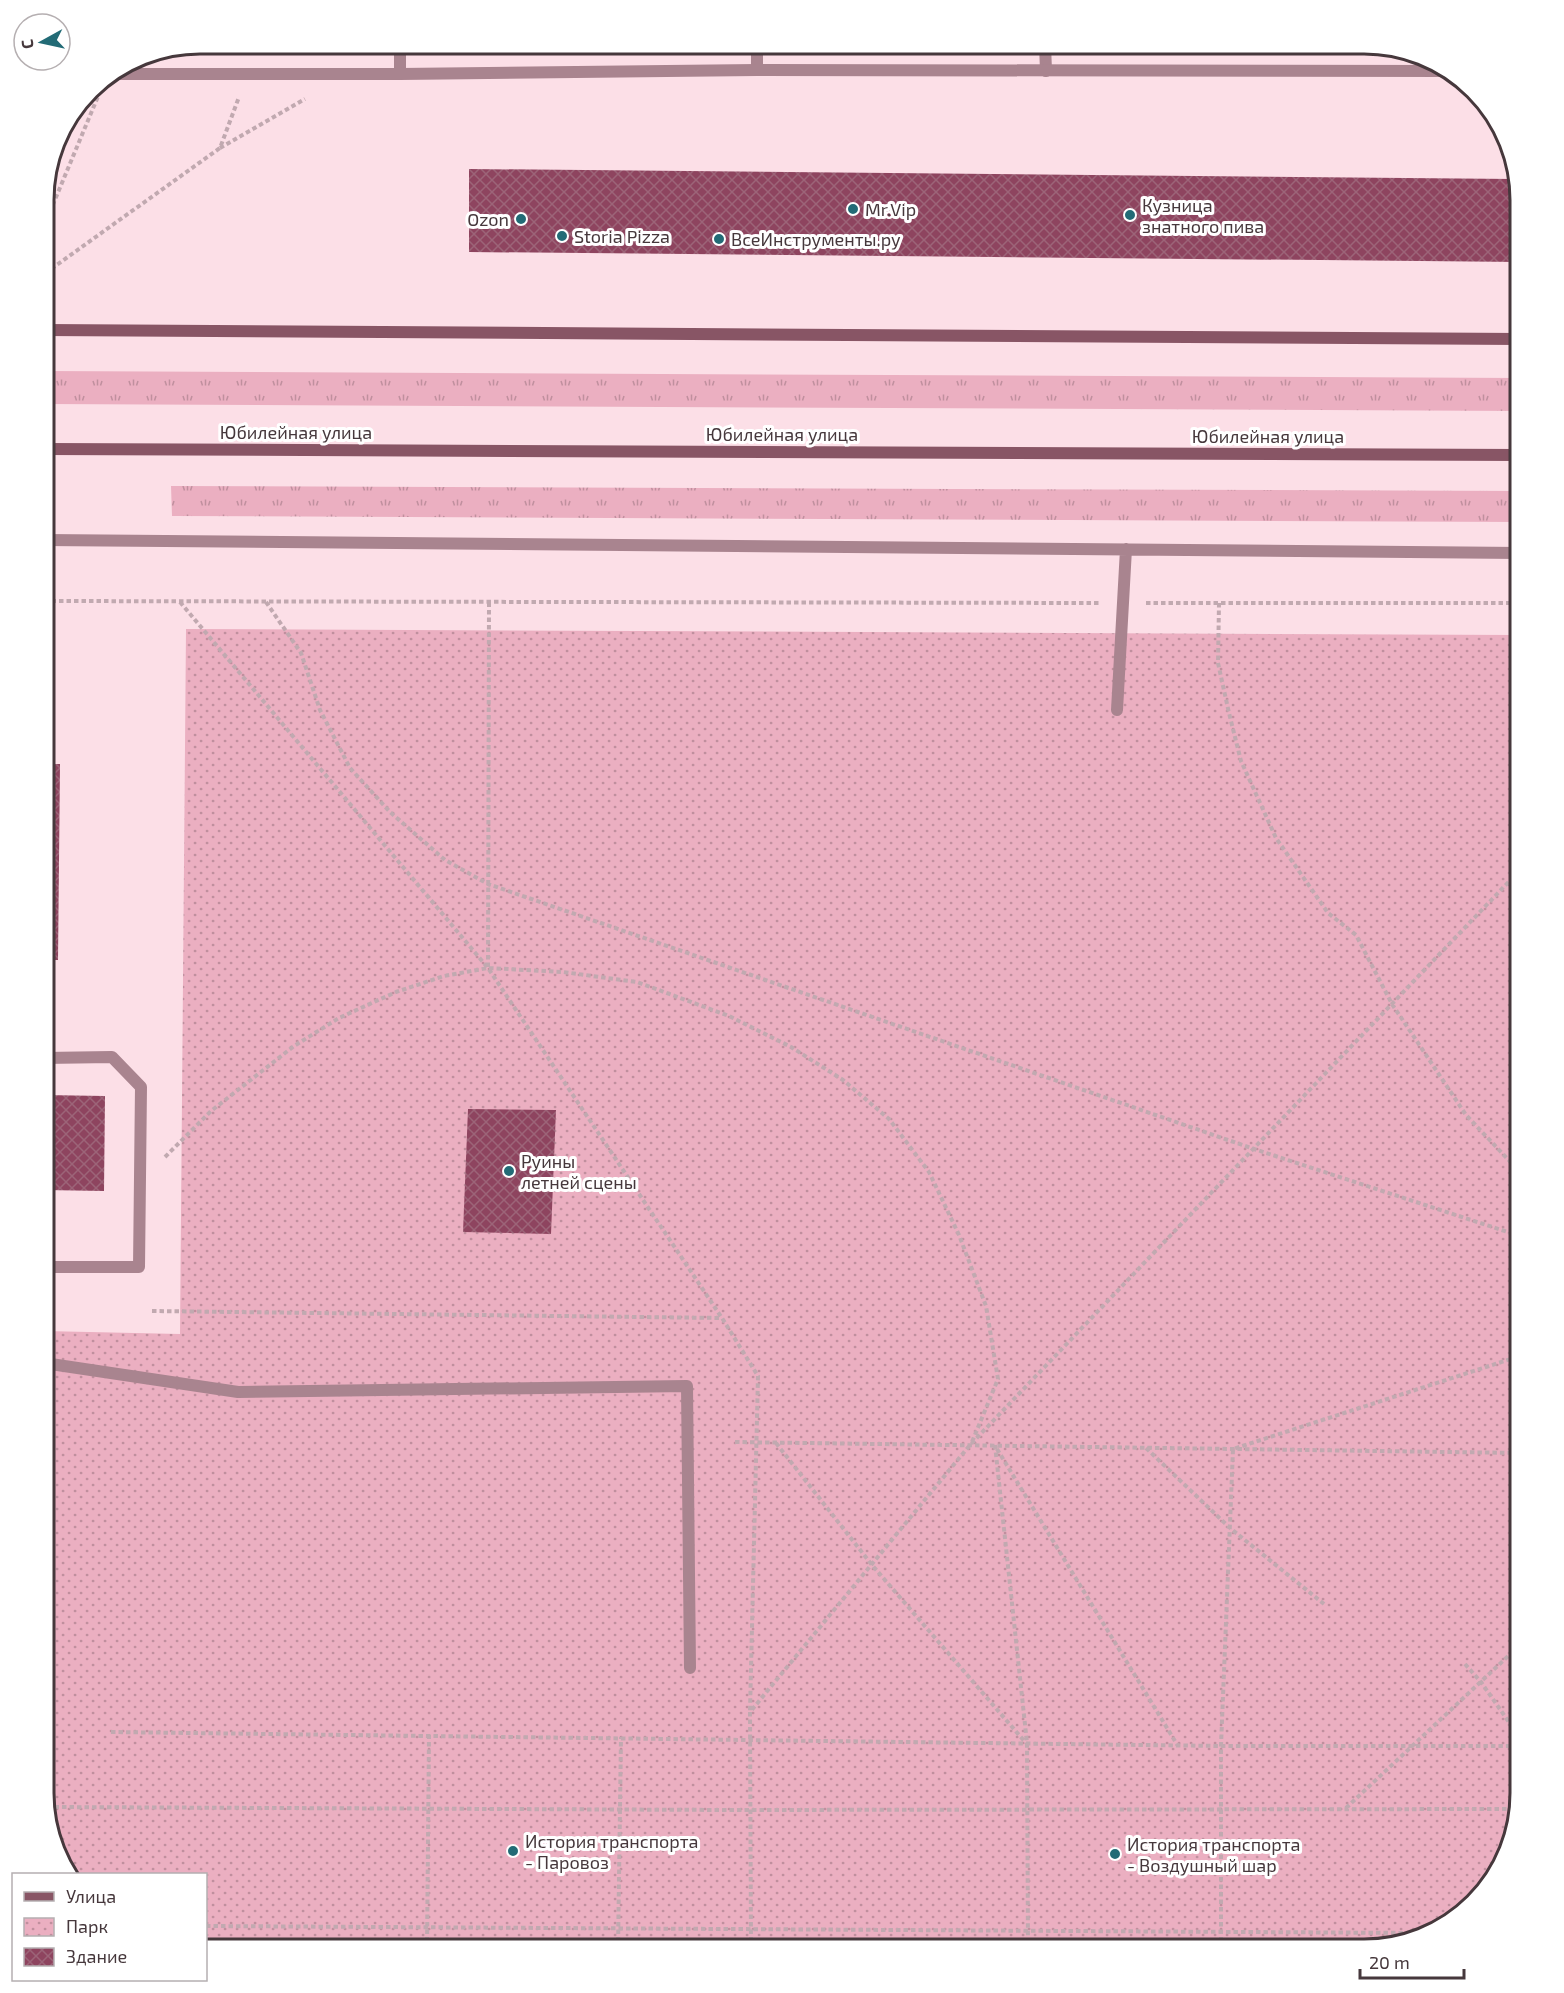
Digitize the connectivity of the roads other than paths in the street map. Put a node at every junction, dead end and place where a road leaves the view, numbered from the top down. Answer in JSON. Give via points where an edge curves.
{"nodes":[{"id":1,"x":400,"y":54,"type":"edge"},
{"id":2,"x":756,"y":54,"type":"edge"},
{"id":3,"x":1045,"y":54,"type":"edge"},
{"id":4,"x":757,"y":70,"type":"junction"},
{"id":5,"x":1046,"y":70,"type":"junction"},
{"id":6,"x":1431,"y":71,"type":"edge"},
{"id":7,"x":127,"y":74,"type":"edge"},
{"id":8,"x":400,"y":74,"type":"junction"},
{"id":9,"x":54,"y":330,"type":"edge"},
{"id":10,"x":1510,"y":339,"type":"edge"},
{"id":11,"x":54,"y":449,"type":"edge"},
{"id":12,"x":1510,"y":455,"type":"edge"},
{"id":13,"x":54,"y":540,"type":"edge"},
{"id":14,"x":1126,"y":549,"type":"junction"},
{"id":15,"x":1510,"y":553,"type":"edge"},
{"id":16,"x":1118,"y":710,"type":"dead end"},
{"id":17,"x":54,"y":1058,"type":"edge"},
{"id":18,"x":54,"y":1267,"type":"edge"},
{"id":19,"x":54,"y":1364,"type":"edge"},
{"id":20,"x":690,"y":1668,"type":"dead end"}],
"edges":[{"from":1,"to":8,"type":"street"},
{"from":2,"to":4,"type":"street"},
{"from":3,"to":5,"type":"street"},
{"from":4,"to":5,"type":"street"},
{"from":4,"to":8,"type":"street"},
{"from":5,"to":6,"type":"street"},
{"from":7,"to":8,"type":"street"},
{"from":9,"to":10,"type":"main road"},
{"from":11,"to":12,"type":"main road","name":"Юбилейная улица"},
{"from":13,"to":14,"type":"street"},
{"from":14,"to":15,"type":"street"},
{"from":14,"to":16,"type":"street"},
{"from":17,"to":18,"type":"street","via":[[112,1057],[141,1087],[139,1267]]},
{"from":19,"to":20,"type":"street","via":[[238,1392],[687,1386]]}]}
